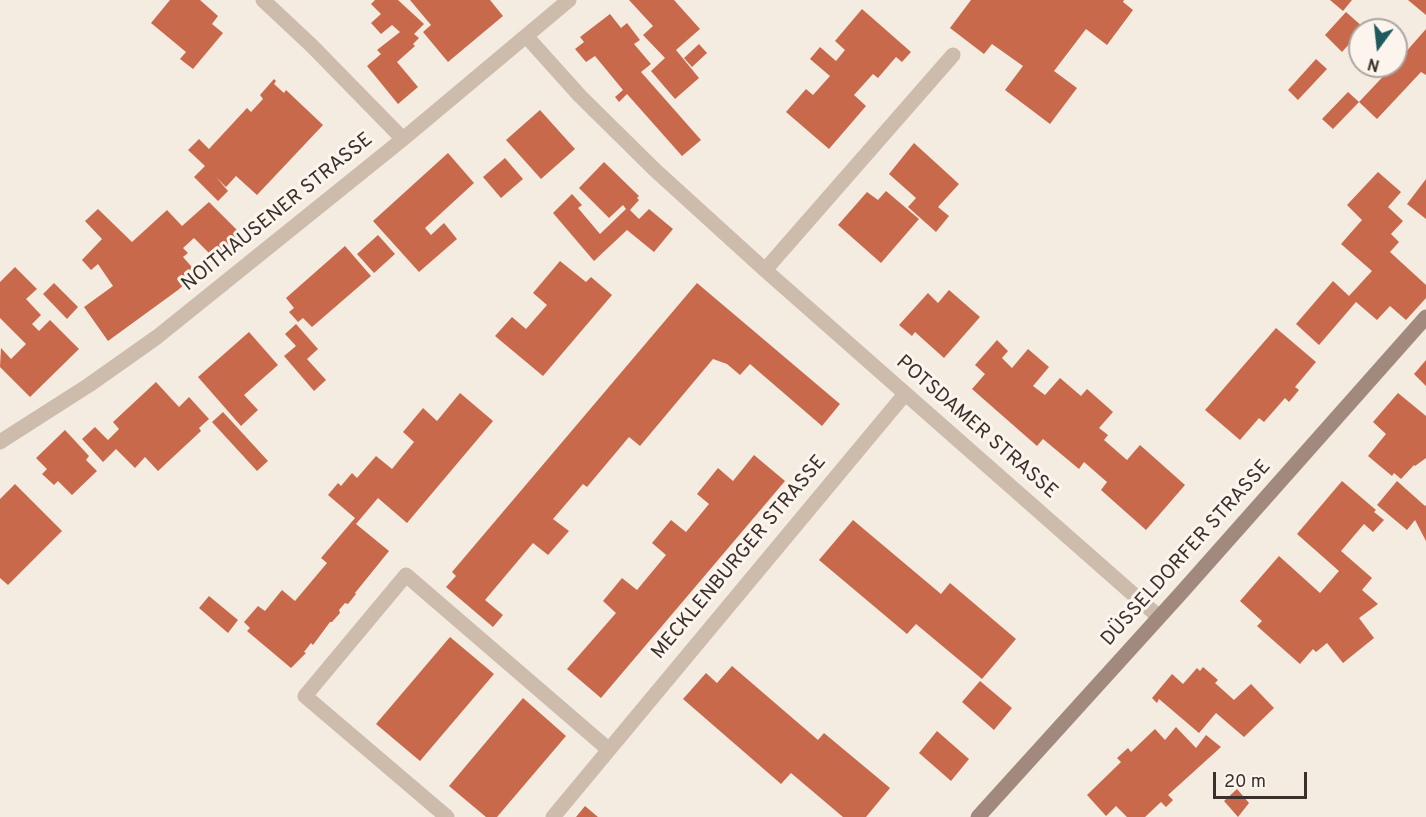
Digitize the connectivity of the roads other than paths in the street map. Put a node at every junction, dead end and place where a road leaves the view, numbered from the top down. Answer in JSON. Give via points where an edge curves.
{"nodes":[{"id":1,"x":263,"y":0,"type":"edge"},
{"id":2,"x":569,"y":0,"type":"edge"},
{"id":3,"x":527,"y":37,"type":"junction"},
{"id":4,"x":952,"y":55,"type":"dead end"},
{"id":5,"x":403,"y":139,"type":"junction"},
{"id":6,"x":765,"y":270,"type":"junction"},
{"id":7,"x":1426,"y":317,"type":"edge"},
{"id":8,"x":905,"y":394,"type":"junction"},
{"id":9,"x":0,"y":442,"type":"edge"},
{"id":10,"x":1159,"y":617,"type":"junction"},
{"id":11,"x":608,"y":749,"type":"junction"},
{"id":12,"x":447,"y":817,"type":"edge"},
{"id":13,"x":553,"y":817,"type":"edge"},
{"id":14,"x":978,"y":817,"type":"edge"}],
"edges":[{"from":1,"to":5,"type":"street"},
{"from":2,"to":3,"type":"street","name":"NOITHAUSENER STRASSE"},
{"from":3,"to":5,"type":"street","name":"NOITHAUSENER STRASSE"},
{"from":3,"to":6,"type":"street","name":"POTSDAMER STRASSE","via":[[625,142]]},
{"from":4,"to":6,"type":"street"},
{"from":5,"to":9,"type":"street","name":"NOITHAUSENER STRASSE","via":[[157,337]]},
{"from":6,"to":8,"type":"street","name":"POTSDAMER STRASSE"},
{"from":7,"to":10,"type":"street","name":"DÜSSELDORFER STRASSE"},
{"from":8,"to":10,"type":"street","name":"POTSDAMER STRASSE"},
{"from":8,"to":11,"type":"street","name":"MECKLENBURGER STRASSE"},
{"from":10,"to":14,"type":"street","name":"DÜSSELDORFER STRASSE"},
{"from":11,"to":12,"type":"street","via":[[406,575],[305,696]]},
{"from":11,"to":13,"type":"street","name":"MECKLENBURGER STRASSE"}]}
